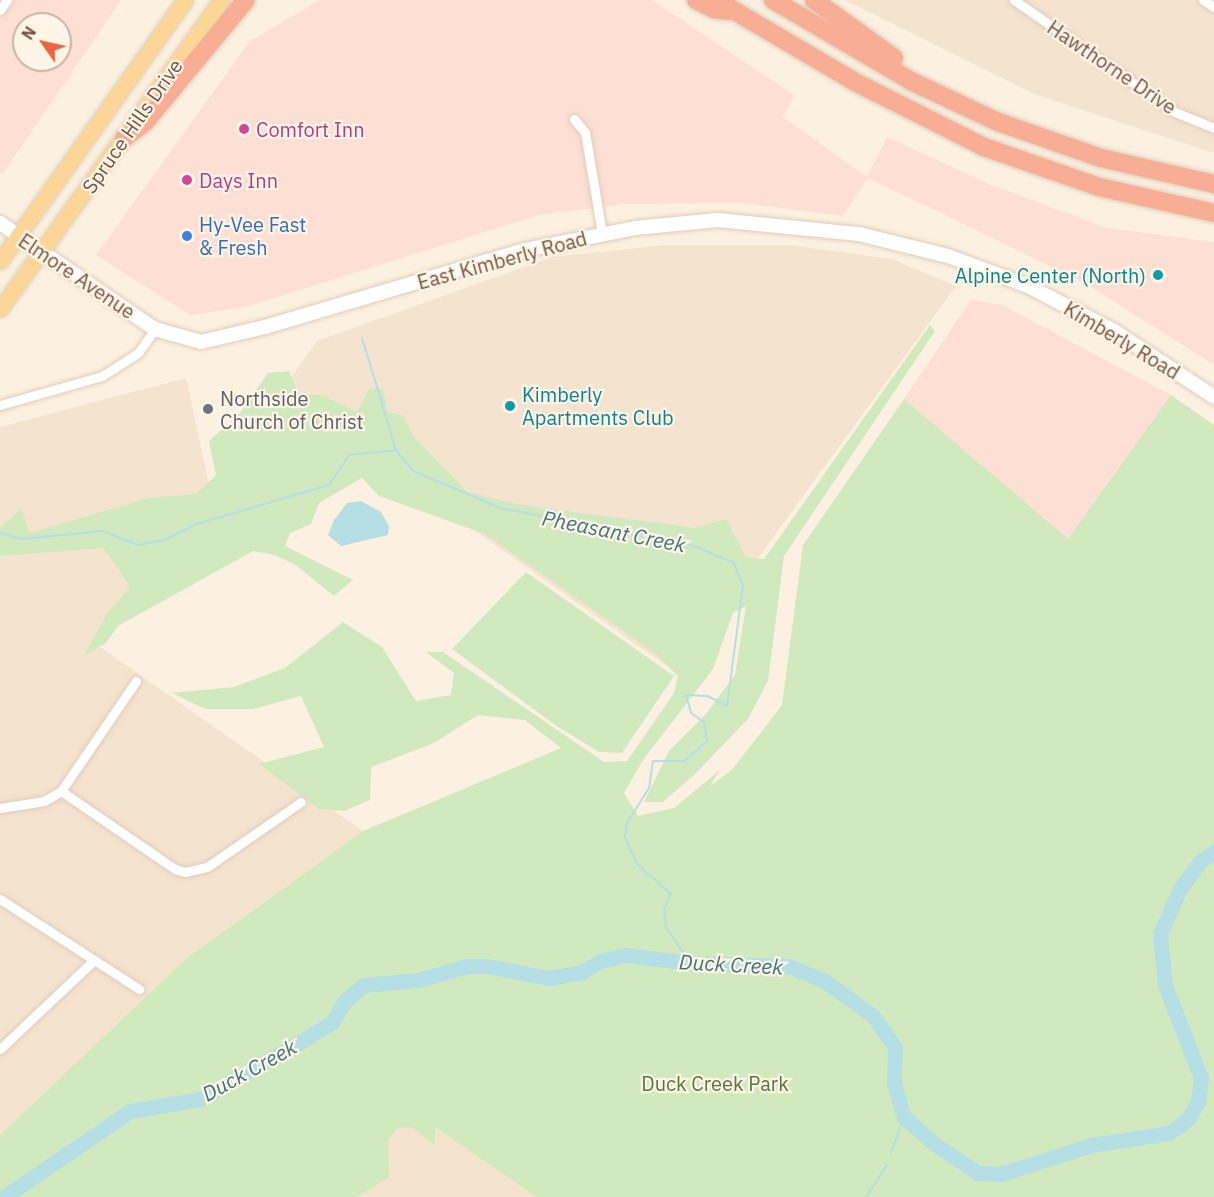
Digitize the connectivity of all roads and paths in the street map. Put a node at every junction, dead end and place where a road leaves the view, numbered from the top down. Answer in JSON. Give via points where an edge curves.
{"nodes":[{"id":1,"x":7,"y":0,"type":"edge"},
{"id":2,"x":185,"y":0,"type":"edge"},
{"id":3,"x":221,"y":0,"type":"edge"},
{"id":4,"x":246,"y":0,"type":"edge"},
{"id":5,"x":696,"y":0,"type":"edge"},
{"id":6,"x":716,"y":0,"type":"edge"},
{"id":7,"x":773,"y":0,"type":"edge"},
{"id":8,"x":814,"y":0,"type":"edge"},
{"id":9,"x":1014,"y":0,"type":"edge"},
{"id":10,"x":1203,"y":0,"type":"edge"},
{"id":11,"x":1214,"y":7,"type":"edge"},
{"id":12,"x":0,"y":10,"type":"edge"},
{"id":13,"x":737,"y":12,"type":"junction"},
{"id":14,"x":951,"y":100,"type":"junction"},
{"id":15,"x":574,"y":119,"type":"dead end"},
{"id":16,"x":1214,"y":128,"type":"edge"},
{"id":17,"x":124,"y":138,"type":"junction"},
{"id":18,"x":1214,"y":184,"type":"edge"},
{"id":19,"x":1214,"y":213,"type":"edge"},
{"id":20,"x":0,"y":223,"type":"edge"},
{"id":21,"x":602,"y":234,"type":"junction"},
{"id":22,"x":18,"y":236,"type":"junction"},
{"id":23,"x":43,"y":251,"type":"junction"},
{"id":24,"x":0,"y":261,"type":"edge"},
{"id":25,"x":1028,"y":286,"type":"joint"},
{"id":26,"x":0,"y":309,"type":"edge"},
{"id":27,"x":155,"y":329,"type":"junction"},
{"id":28,"x":1214,"y":397,"type":"edge"},
{"id":29,"x":0,"y":405,"type":"edge"},
{"id":30,"x":136,"y":681,"type":"dead end"},
{"id":31,"x":61,"y":791,"type":"junction"},
{"id":32,"x":301,"y":802,"type":"dead end"},
{"id":33,"x":0,"y":808,"type":"edge"},
{"id":34,"x":0,"y":899,"type":"edge"},
{"id":35,"x":94,"y":960,"type":"junction"},
{"id":36,"x":139,"y":989,"type":"dead end"},
{"id":37,"x":2,"y":1044,"type":"edge"}],
"edges":[{"from":1,"to":12,"type":"street"},
{"from":2,"to":22,"type":"main road","name":"Spruce Hills Drive"},
{"from":3,"to":17,"type":"main road","name":"Spruce Hills Drive"},
{"from":4,"to":17,"type":"highway","via":[[145,122]]},
{"from":5,"to":13,"type":"highway","via":[[714,9]]},
{"from":6,"to":13,"type":"highway"},
{"from":7,"to":14,"type":"highway"},
{"from":8,"to":14,"type":"highway","via":[[929,80]]},
{"from":9,"to":16,"type":"street","name":"Hawthorne Drive","via":[[1175,112]]},
{"from":10,"to":11,"type":"street"},
{"from":13,"to":19,"type":"highway","via":[[864,87],[984,147],[1099,187]]},
{"from":14,"to":18,"type":"highway","via":[[1071,148]]},
{"from":15,"to":21,"type":"street","via":[[585,132]]},
{"from":17,"to":23,"type":"main road","name":"Spruce Hills Drive"},
{"from":20,"to":22,"type":"main road","name":"Elmore Avenue"},
{"from":21,"to":25,"type":"main road","name":"East Kimberly Road","via":[[718,220],[808,227],[903,244]]},
{"from":21,"to":27,"type":"main road","name":"East Kimberly Road","via":[[525,250],[222,339],[188,341]]},
{"from":22,"to":23,"type":"main road","name":"Elmore Avenue"},
{"from":22,"to":24,"type":"main road"},
{"from":23,"to":26,"type":"main road"},
{"from":23,"to":27,"type":"main road","name":"Elmore Avenue"},
{"from":25,"to":28,"type":"main road","name":"Kimberly Road","via":[[1114,331]]},
{"from":27,"to":29,"type":"street","via":[[138,353],[102,376]]},
{"from":30,"to":31,"type":"street"},
{"from":31,"to":32,"type":"street","via":[[185,872],[207,867]]},
{"from":31,"to":33,"type":"street","via":[[44,801]]},
{"from":34,"to":35,"type":"street"},
{"from":35,"to":36,"type":"street"},
{"from":35,"to":37,"type":"street"}]}
